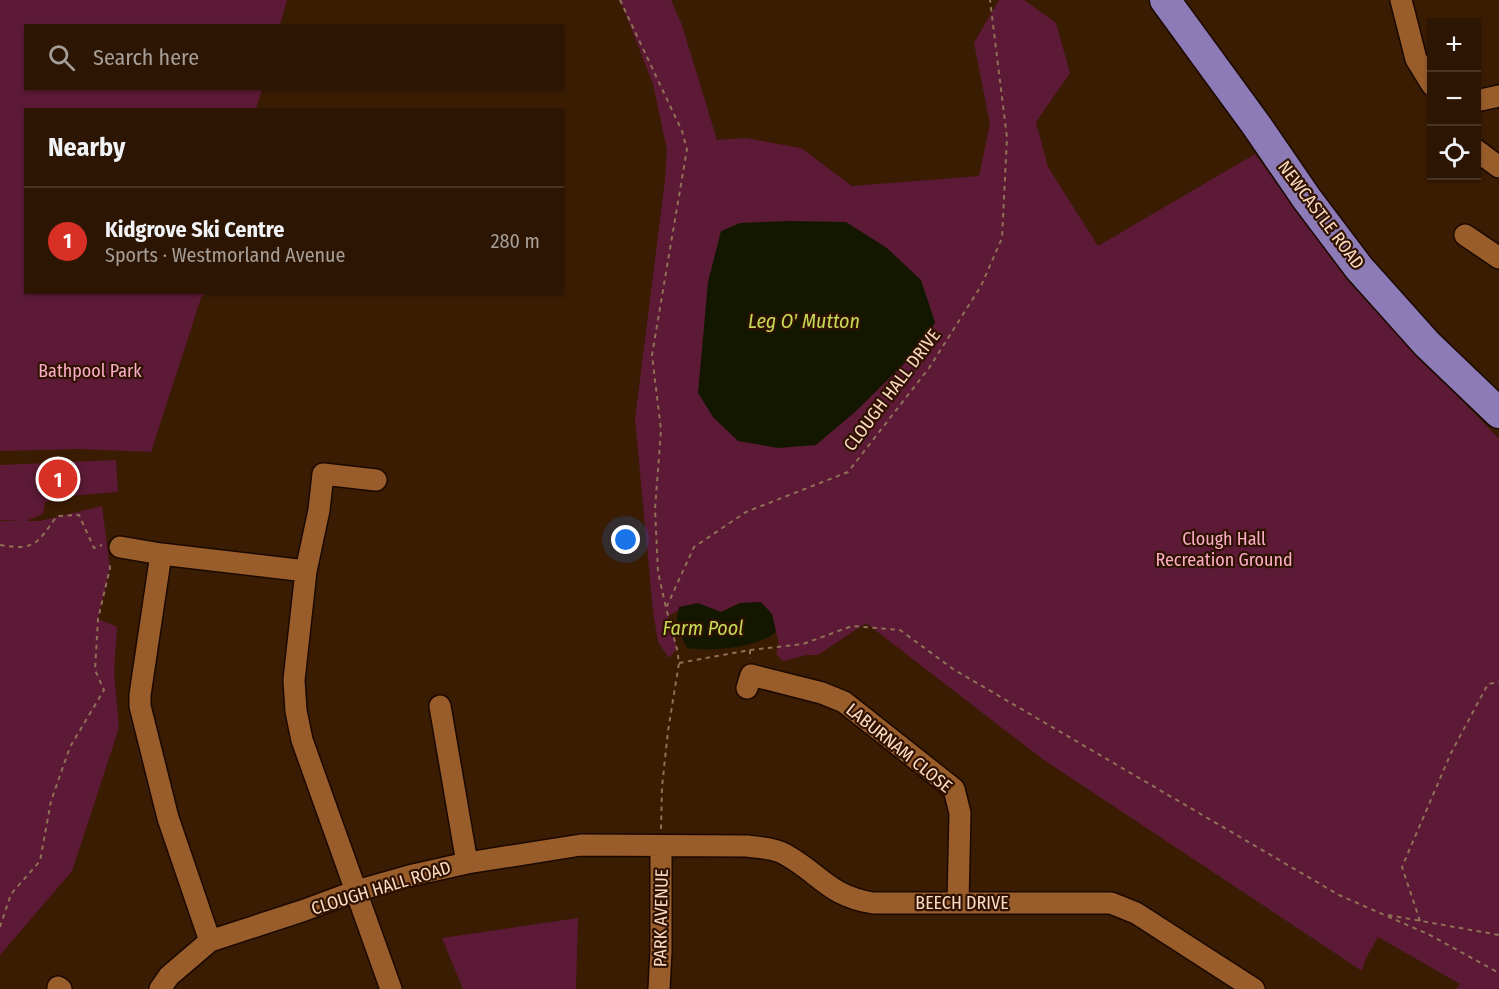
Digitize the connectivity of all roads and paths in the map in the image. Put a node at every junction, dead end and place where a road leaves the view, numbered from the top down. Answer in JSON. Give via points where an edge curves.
{"nodes":[{"id":1,"x":621,"y":0,"type":"edge"},
{"id":2,"x":990,"y":0,"type":"edge"},
{"id":3,"x":1165,"y":0,"type":"edge"},
{"id":4,"x":1401,"y":0,"type":"edge"},
{"id":5,"x":1427,"y":78,"type":"edge"},
{"id":6,"x":1499,"y":96,"type":"edge"},
{"id":7,"x":1481,"y":100,"type":"edge"},
{"id":8,"x":1481,"y":154,"type":"edge"},
{"id":9,"x":1499,"y":167,"type":"edge"},
{"id":10,"x":1465,"y":235,"type":"dead end"},
{"id":11,"x":1499,"y":258,"type":"edge"},
{"id":12,"x":1499,"y":413,"type":"edge"},
{"id":13,"x":376,"y":480,"type":"dead end"},
{"id":14,"x":0,"y":545,"type":"edge"},
{"id":15,"x":114,"y":545,"type":"junction"},
{"id":16,"x":161,"y":554,"type":"junction"},
{"id":17,"x":306,"y":571,"type":"junction"},
{"id":18,"x":666,"y":608,"type":"junction"},
{"id":19,"x":750,"y":650,"type":"junction"},
{"id":20,"x":679,"y":663,"type":"junction"},
{"id":21,"x":749,"y":682,"type":"joint"},
{"id":22,"x":1499,"y":682,"type":"edge"},
{"id":23,"x":441,"y":706,"type":"dead end"},
{"id":24,"x":661,"y":846,"type":"junction"},
{"id":25,"x":468,"y":863,"type":"junction"},
{"id":26,"x":356,"y":891,"type":"junction"},
{"id":27,"x":958,"y":902,"type":"junction"},
{"id":28,"x":1382,"y":914,"type":"junction"},
{"id":29,"x":1420,"y":921,"type":"junction"},
{"id":30,"x":0,"y":927,"type":"edge"},
{"id":31,"x":1499,"y":935,"type":"edge"},
{"id":32,"x":210,"y":941,"type":"junction"},
{"id":33,"x":1499,"y":974,"type":"edge"},
{"id":34,"x":160,"y":989,"type":"edge"},
{"id":35,"x":391,"y":989,"type":"edge"},
{"id":36,"x":659,"y":989,"type":"edge"},
{"id":37,"x":1254,"y":989,"type":"edge"}],
"edges":[{"from":1,"to":18,"type":"path","via":[[687,149],[652,355],[661,430],[655,509],[658,572]]},
{"from":2,"to":18,"type":"path","name":"CLOUGH HALL DRIVE","via":[[1007,138],[1002,238],[981,286],[928,368],[848,472],[746,512],[694,547]]},
{"from":3,"to":12,"type":"highway","name":"NEWCASTLE ROAD","via":[[1359,268],[1427,344]]},
{"from":4,"to":5,"type":"street","via":[[1416,59]]},
{"from":6,"to":7,"type":"street"},
{"from":8,"to":9,"type":"street"},
{"from":10,"to":11,"type":"street"},
{"from":13,"to":17,"type":"street","via":[[323,474]]},
{"from":14,"to":15,"type":"path","via":[[22,549],[39,540],[57,516],[68,515],[78,515],[94,548]]},
{"from":15,"to":16,"type":"street"},
{"from":15,"to":30,"type":"path","via":[[98,619],[95,670],[104,690],[70,747],[51,801],[40,861],[11,894]]},
{"from":16,"to":17,"type":"street"},
{"from":16,"to":32,"type":"street","via":[[140,706],[168,818]]},
{"from":17,"to":26,"type":"street","via":[[294,680],[296,711],[302,740]]},
{"from":18,"to":20,"type":"path"},
{"from":19,"to":20,"type":"path"},
{"from":19,"to":21,"type":"path"},
{"from":19,"to":28,"type":"path","via":[[803,644],[852,626],[900,630],[953,669],[1100,756],[1339,895]]},
{"from":20,"to":24,"type":"path","via":[[662,787]]},
{"from":21,"to":27,"type":"street","name":"LABURNAM CLOSE","via":[[822,693],[844,702],[954,789],[960,813]]},
{"from":22,"to":29,"type":"path","via":[[1488,684],[1451,753],[1402,867]]},
{"from":23,"to":25,"type":"street"},
{"from":24,"to":25,"type":"street","name":"CLOUGH HALL ROAD","via":[[581,844]]},
{"from":24,"to":27,"type":"street","name":"BEECH DRIVE","via":[[772,849],[788,855],[854,900]]},
{"from":24,"to":36,"type":"street","name":"PARK AVENUE"},
{"from":25,"to":26,"type":"street","name":"CLOUGH HALL ROAD"},
{"from":26,"to":32,"type":"street","name":"CLOUGH HALL ROAD"},
{"from":26,"to":35,"type":"street"},
{"from":27,"to":37,"type":"street","name":"BEECH DRIVE","via":[[1111,903],[1124,907]]},
{"from":28,"to":29,"type":"path"},
{"from":28,"to":33,"type":"path","via":[[1430,935]]},
{"from":29,"to":31,"type":"path"},
{"from":32,"to":34,"type":"street","name":"CLOUGH HALL ROAD","via":[[169,976]]}]}
